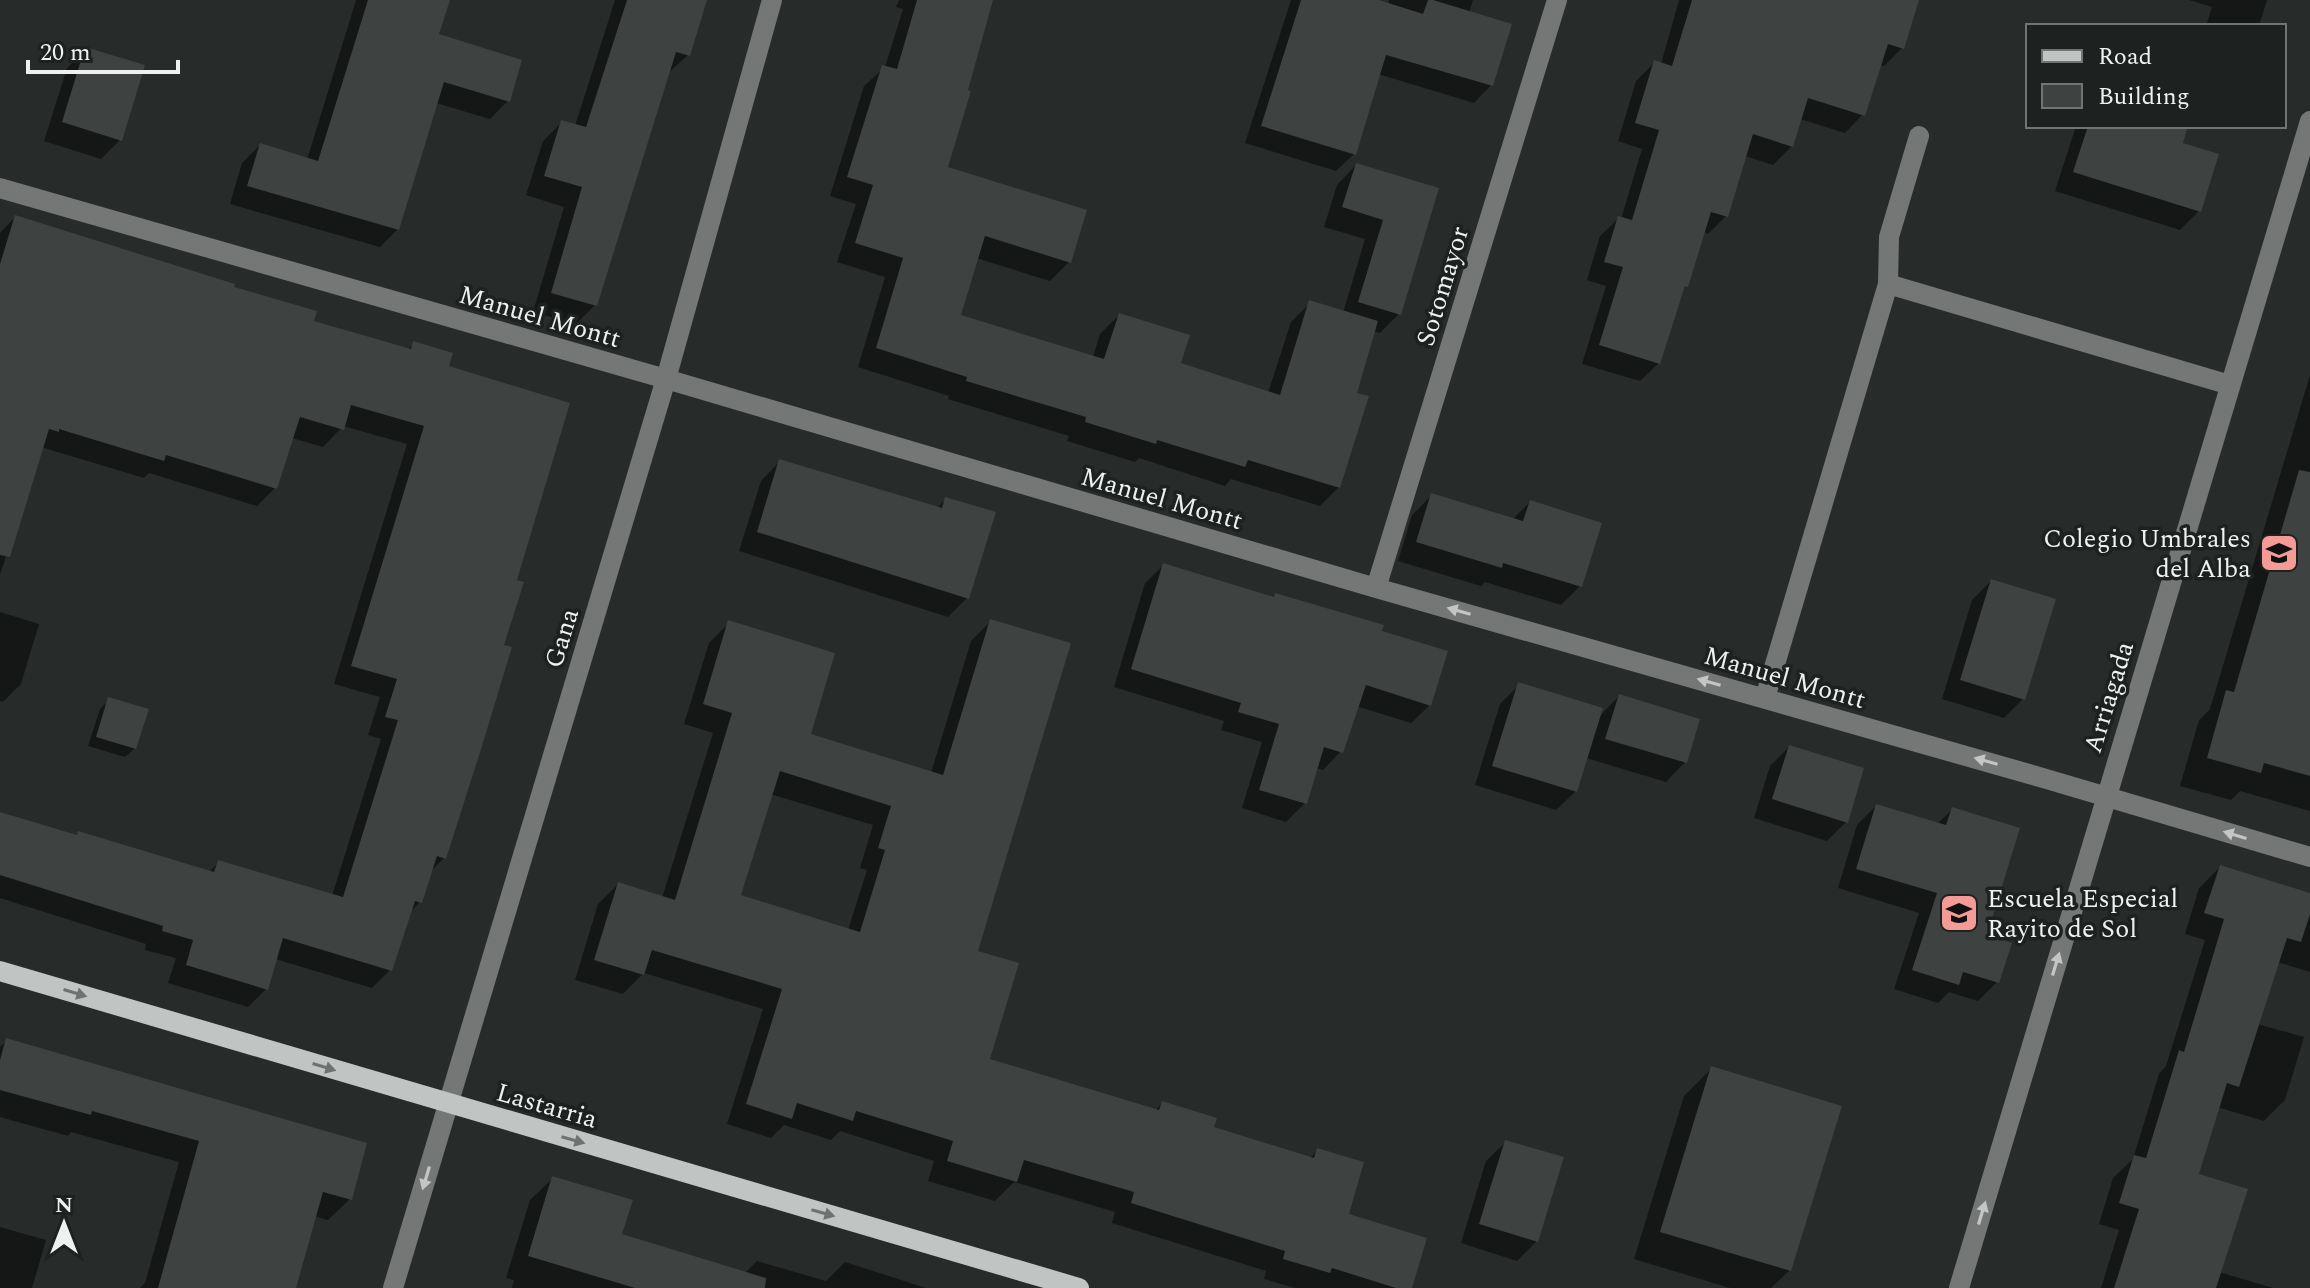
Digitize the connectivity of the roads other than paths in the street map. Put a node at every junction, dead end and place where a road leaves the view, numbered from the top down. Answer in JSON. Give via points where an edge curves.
{"nodes":[{"id":1,"x":772,"y":0,"type":"edge"},
{"id":2,"x":1557,"y":0,"type":"edge"},
{"id":3,"x":2310,"y":121,"type":"edge"},
{"id":4,"x":1919,"y":136,"type":"dead end"},
{"id":5,"x":0,"y":188,"type":"edge"},
{"id":6,"x":1888,"y":284,"type":"junction"},
{"id":7,"x":666,"y":379,"type":"junction"},
{"id":8,"x":2230,"y":385,"type":"junction"},
{"id":9,"x":1376,"y":588,"type":"junction"},
{"id":10,"x":1765,"y":698,"type":"junction"},
{"id":11,"x":2105,"y":796,"type":"junction"},
{"id":12,"x":2310,"y":857,"type":"edge"},
{"id":13,"x":0,"y":971,"type":"edge"},
{"id":14,"x":448,"y":1104,"type":"junction"},
{"id":15,"x":393,"y":1288,"type":"edge"},
{"id":16,"x":1079,"y":1288,"type":"edge"},
{"id":17,"x":1959,"y":1288,"type":"edge"}],
"edges":[{"from":1,"to":7,"type":"street","name":"Gana"},
{"from":2,"to":9,"type":"street","name":"Sotomayor"},
{"from":3,"to":8,"type":"street","name":"Arriagada"},
{"from":4,"to":6,"type":"street","via":[[1889,237]]},
{"from":5,"to":7,"type":"street","name":"Manuel Montt"},
{"from":6,"to":8,"type":"street"},
{"from":6,"to":10,"type":"street"},
{"from":7,"to":9,"type":"street","name":"Manuel Montt"},
{"from":7,"to":14,"type":"street","name":"Gana"},
{"from":8,"to":11,"type":"street","name":"Arriagada"},
{"from":10,"to":9,"type":"street","name":"Manuel Montt","one_way":true},
{"from":11,"to":10,"type":"street","name":"Manuel Montt","one_way":true},
{"from":12,"to":11,"type":"street","name":"Manuel Montt","one_way":true},
{"from":17,"to":11,"type":"street","name":"Arriagada","one_way":true},
{"from":13,"to":14,"type":"main road","name":"Lastarria","one_way":true},
{"from":14,"to":15,"type":"street","name":"Gana","one_way":true},
{"from":14,"to":16,"type":"main road","name":"Lastarria","one_way":true}]}
